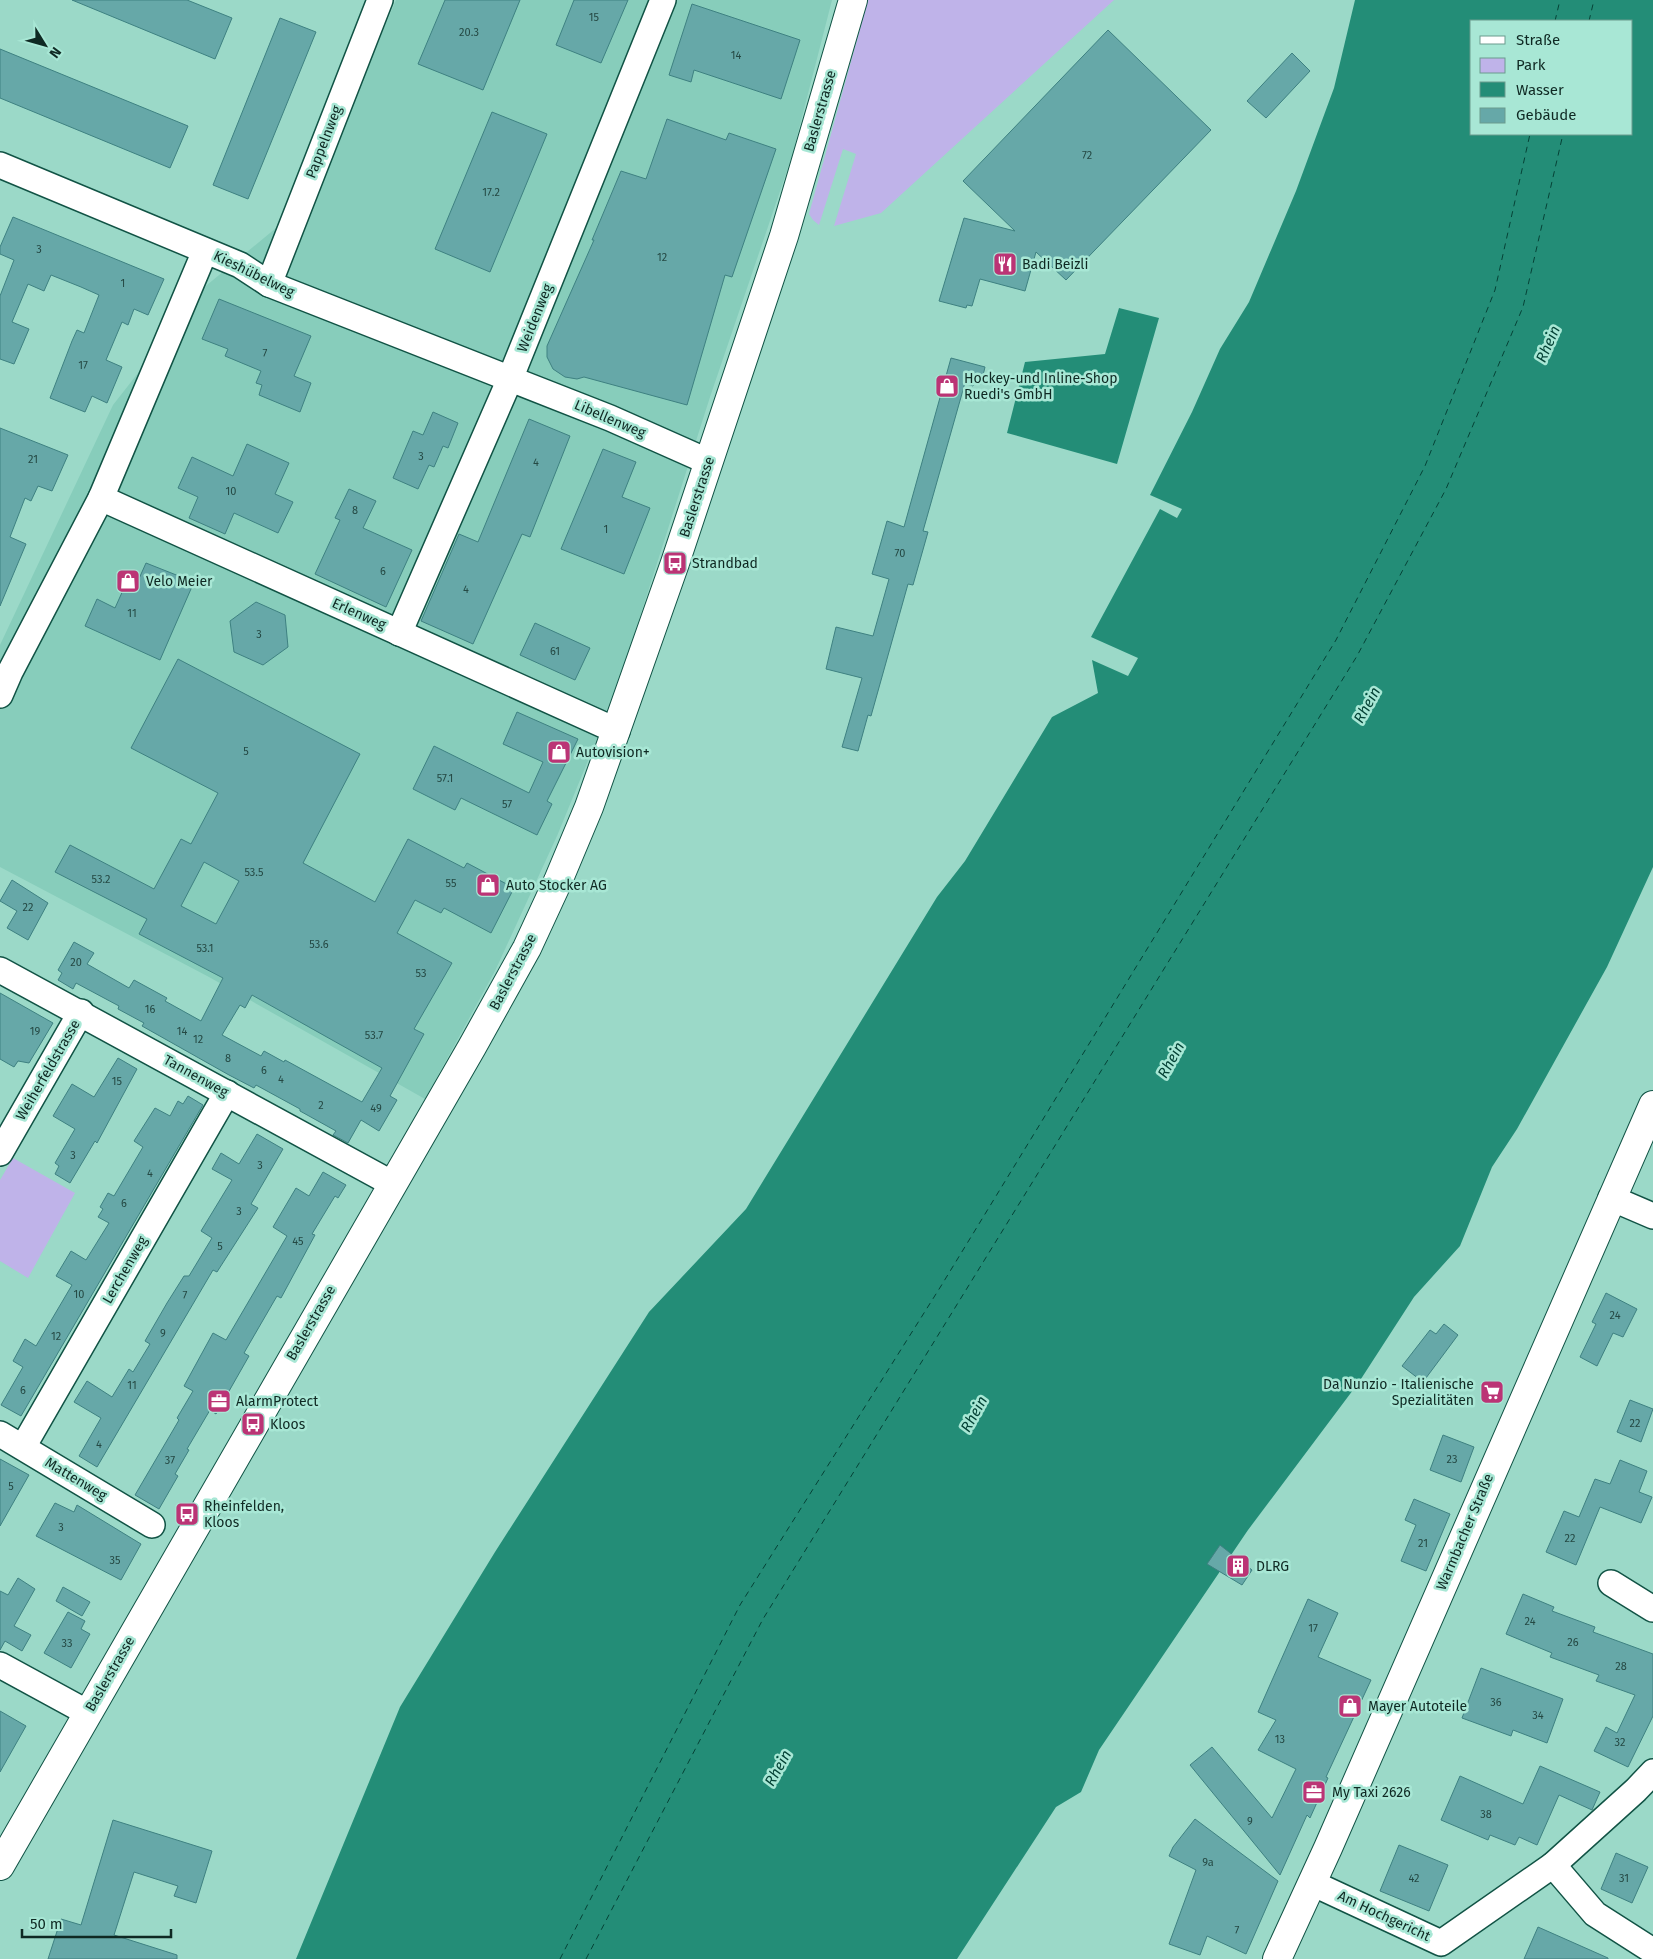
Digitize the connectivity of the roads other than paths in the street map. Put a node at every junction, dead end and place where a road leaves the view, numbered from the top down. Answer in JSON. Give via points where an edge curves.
{"nodes":[{"id":1,"x":380,"y":0,"type":"edge"},
{"id":2,"x":663,"y":0,"type":"edge"},
{"id":3,"x":853,"y":0,"type":"edge"},
{"id":4,"x":0,"y":165,"type":"edge"},
{"id":5,"x":205,"y":251,"type":"junction"},
{"id":6,"x":268,"y":284,"type":"junction"},
{"id":7,"x":510,"y":379,"type":"junction"},
{"id":8,"x":708,"y":462,"type":"junction"},
{"id":9,"x":100,"y":498,"type":"junction"},
{"id":10,"x":400,"y":633,"type":"junction"},
{"id":11,"x":0,"y":695,"type":"edge"},
{"id":12,"x":617,"y":731,"type":"junction"},
{"id":13,"x":0,"y":970,"type":"edge"},
{"id":14,"x":82,"y":1012,"type":"junction"},
{"id":15,"x":227,"y":1093,"type":"junction"},
{"id":16,"x":1653,"y":1105,"type":"edge"},
{"id":17,"x":0,"y":1153,"type":"edge"},
{"id":18,"x":391,"y":1183,"type":"junction"},
{"id":19,"x":1611,"y":1198,"type":"junction"},
{"id":20,"x":1653,"y":1216,"type":"edge"},
{"id":21,"x":0,"y":1434,"type":"edge"},
{"id":22,"x":23,"y":1447,"type":"junction"},
{"id":23,"x":152,"y":1525,"type":"dead end"},
{"id":24,"x":1611,"y":1583,"type":"dead end"},
{"id":25,"x":1653,"y":1609,"type":"edge"},
{"id":26,"x":0,"y":1665,"type":"edge"},
{"id":27,"x":88,"y":1713,"type":"junction"},
{"id":28,"x":1653,"y":1772,"type":"edge"},
{"id":29,"x":1553,"y":1865,"type":"junction"},
{"id":30,"x":0,"y":1866,"type":"edge"},
{"id":31,"x":1312,"y":1883,"type":"junction"},
{"id":32,"x":1440,"y":1951,"type":"edge"},
{"id":33,"x":1653,"y":1951,"type":"edge"},
{"id":34,"x":1277,"y":1959,"type":"edge"}],
"edges":[{"from":1,"to":6,"type":"street","name":"Pappelnweg"},
{"from":2,"to":7,"type":"street","name":"Weidenweg"},
{"from":3,"to":8,"type":"main road","name":"Baslerstrasse","via":[[784,236]]},
{"from":4,"to":5,"type":"street","name":"Kieshübelweg"},
{"from":5,"to":6,"type":"street","name":"Kieshübelweg","via":[[240,265]]},
{"from":5,"to":9,"type":"street"},
{"from":6,"to":7,"type":"street","name":"Kieshübelweg"},
{"from":7,"to":8,"type":"street","name":"Libellenweg","via":[[610,418]]},
{"from":7,"to":10,"type":"street","name":"Weidenweg"},
{"from":8,"to":12,"type":"main road","name":"Baslerstrasse"},
{"from":9,"to":10,"type":"street","name":"Erlenweg"},
{"from":9,"to":11,"type":"street"},
{"from":10,"to":12,"type":"street","name":"Erlenweg"},
{"from":12,"to":18,"type":"main road","name":"Baslerstrasse","via":[[585,816],[527,948]]},
{"from":13,"to":14,"type":"street","name":"Tannenweg"},
{"from":14,"to":15,"type":"street","name":"Tannenweg"},
{"from":14,"to":17,"type":"street","name":"Weiherfeldstrasse"},
{"from":15,"to":18,"type":"street","name":"Tannenweg"},
{"from":15,"to":22,"type":"street","name":"Lerchenweg"},
{"from":16,"to":19,"type":"main road","name":"Warmbacher Straße"},
{"from":18,"to":27,"type":"main road","name":"Baslerstrasse"},
{"from":19,"to":20,"type":"street"},
{"from":19,"to":31,"type":"main road","name":"Warmbacher Straße"},
{"from":21,"to":22,"type":"street","name":"Mattenweg"},
{"from":22,"to":23,"type":"street","name":"Mattenweg"},
{"from":24,"to":25,"type":"street"},
{"from":26,"to":27,"type":"street"},
{"from":27,"to":30,"type":"main road","name":"Baslerstrasse"},
{"from":28,"to":29,"type":"street","name":"Am Hochgericht"},
{"from":29,"to":32,"type":"street","name":"Am Hochgericht"},
{"from":29,"to":33,"type":"street","via":[[1594,1914]]},
{"from":31,"to":32,"type":"street","name":"Am Hochgericht"},
{"from":31,"to":34,"type":"main road","name":"Warmbacher Straße"}]}
